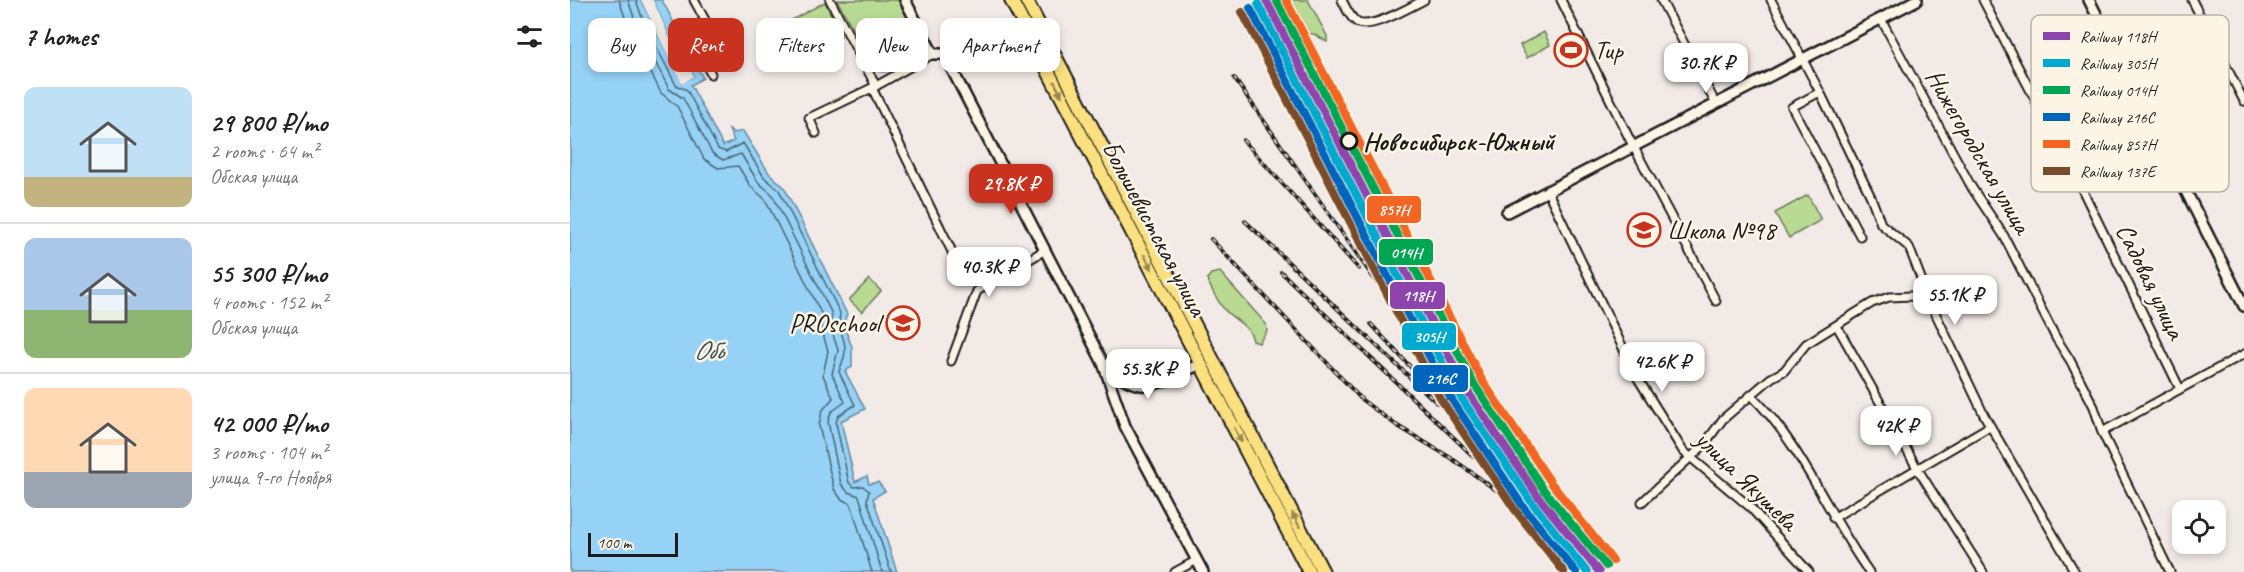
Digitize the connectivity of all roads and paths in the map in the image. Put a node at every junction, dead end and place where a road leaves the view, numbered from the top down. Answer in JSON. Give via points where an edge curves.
{"nodes":[{"id":1,"x":694,"y":0,"type":"edge"},
{"id":2,"x":830,"y":0,"type":"edge"},
{"id":3,"x":905,"y":0,"type":"edge"},
{"id":4,"x":1011,"y":0,"type":"edge"},
{"id":5,"x":1026,"y":0,"type":"edge"},
{"id":6,"x":1342,"y":0,"type":"edge"},
{"id":7,"x":1424,"y":0,"type":"edge"},
{"id":8,"x":1561,"y":0,"type":"edge"},
{"id":9,"x":1661,"y":0,"type":"edge"},
{"id":10,"x":1771,"y":0,"type":"edge"},
{"id":11,"x":1917,"y":0,"type":"edge"},
{"id":12,"x":1983,"y":0,"type":"edge"},
{"id":13,"x":2089,"y":0,"type":"edge"},
{"id":14,"x":2193,"y":0,"type":"edge"},
{"id":15,"x":2097,"y":15,"type":"edge"},
{"id":16,"x":2201,"y":15,"type":"edge"},
{"id":17,"x":704,"y":18,"type":"edge"},
{"id":18,"x":1881,"y":19,"type":"junction"},
{"id":19,"x":933,"y":54,"type":"junction"},
{"id":20,"x":1802,"y":57,"type":"junction"},
{"id":21,"x":2229,"y":71,"type":"edge"},
{"id":22,"x":874,"y":87,"type":"junction"},
{"id":23,"x":2031,"y":91,"type":"edge"},
{"id":24,"x":1820,"y":92,"type":"junction"},
{"id":25,"x":2244,"y":101,"type":"edge"},
{"id":26,"x":1716,"y":104,"type":"junction"},
{"id":27,"x":816,"y":133,"type":"dead end"},
{"id":28,"x":1633,"y":146,"type":"junction"},
{"id":29,"x":1547,"y":190,"type":"junction"},
{"id":30,"x":2083,"y":192,"type":"edge"},
{"id":31,"x":2186,"y":192,"type":"edge"},
{"id":32,"x":1506,"y":212,"type":"dead end"},
{"id":33,"x":1860,"y":236,"type":"dead end"},
{"id":34,"x":1045,"y":250,"type":"junction"},
{"id":35,"x":988,"y":284,"type":"junction"},
{"id":36,"x":1716,"y":301,"type":"dead end"},
{"id":37,"x":1930,"y":302,"type":"junction"},
{"id":38,"x":2244,"y":306,"type":"edge"},
{"id":39,"x":1837,"y":326,"type":"junction"},
{"id":40,"x":2244,"y":354,"type":"edge"},
{"id":41,"x":951,"y":361,"type":"dead end"},
{"id":42,"x":1103,"y":363,"type":"junction"},
{"id":43,"x":1201,"y":364,"type":"junction"},
{"id":44,"x":2180,"y":389,"type":"junction"},
{"id":45,"x":1751,"y":395,"type":"junction"},
{"id":46,"x":1990,"y":426,"type":"junction"},
{"id":47,"x":2102,"y":432,"type":"junction"},
{"id":48,"x":1690,"y":457,"type":"junction"},
{"id":49,"x":1917,"y":468,"type":"junction"},
{"id":50,"x":1642,"y":501,"type":"dead end"},
{"id":51,"x":1833,"y":518,"type":"junction"},
{"id":52,"x":1197,"y":560,"type":"junction"},
{"id":53,"x":1175,"y":572,"type":"edge"},
{"id":54,"x":1203,"y":572,"type":"edge"},
{"id":55,"x":1309,"y":572,"type":"edge"},
{"id":56,"x":1323,"y":572,"type":"edge"},
{"id":57,"x":1809,"y":572,"type":"edge"},
{"id":58,"x":1869,"y":572,"type":"edge"},
{"id":59,"x":1983,"y":572,"type":"edge"},
{"id":60,"x":2075,"y":572,"type":"edge"},
{"id":61,"x":2170,"y":572,"type":"edge"}],
"edges":[{"from":1,"to":17,"type":"street"},
{"from":2,"to":22,"type":"street"},
{"from":3,"to":19,"type":"street"},
{"from":4,"to":43,"type":"highway","name":"Большевистская улица","one_way":true},
{"from":56,"to":5,"type":"highway","name":"Большевистская улица","one_way":true},
{"from":6,"to":7,"type":"street","via":[[1360,24],[1372,24]]},
{"from":8,"to":28,"type":"street"},
{"from":9,"to":26,"type":"street"},
{"from":10,"to":20,"type":"street"},
{"from":11,"to":18,"type":"street"},
{"from":12,"to":23,"type":"street","name":"Садовая улица"},
{"from":13,"to":15,"type":"street"},
{"from":14,"to":16,"type":"street"},
{"from":18,"to":20,"type":"street"},
{"from":18,"to":47,"type":"street","name":"Нижегородская улица","via":[[1972,188],[2004,236],[2094,406]]},
{"from":19,"to":22,"type":"street"},
{"from":19,"to":34,"type":"street","via":[[944,54]]},
{"from":20,"to":24,"type":"street"},
{"from":20,"to":26,"type":"street"},
{"from":21,"to":25,"type":"street"},
{"from":22,"to":27,"type":"street","via":[[809,118]]},
{"from":22,"to":35,"type":"street","via":[[958,264]]},
{"from":24,"to":33,"type":"street","via":[[1792,107]]},
{"from":24,"to":37,"type":"street","via":[[1881,224],[1909,247]]},
{"from":26,"to":28,"type":"street"},
{"from":28,"to":29,"type":"street"},
{"from":28,"to":36,"type":"street"},
{"from":29,"to":32,"type":"street"},
{"from":29,"to":48,"type":"street","name":"улица Якушева","via":[[1637,377]]},
{"from":30,"to":44,"type":"street","name":"Садовая улица"},
{"from":31,"to":38,"type":"street"},
{"from":34,"to":35,"type":"street"},
{"from":34,"to":42,"type":"street"},
{"from":35,"to":41,"type":"street","via":[[972,299]]},
{"from":37,"to":39,"type":"street","via":[[1912,296],[1889,297],[1872,303]]},
{"from":37,"to":46,"type":"street"},
{"from":39,"to":45,"type":"street","via":[[1806,344],[1784,371]]},
{"from":39,"to":49,"type":"street"},
{"from":40,"to":44,"type":"street"},
{"from":42,"to":43,"type":"street","via":[[1127,382],[1148,387]]},
{"from":42,"to":52,"type":"street","via":[[1125,426]]},
{"from":43,"to":55,"type":"highway","name":"Большевистская улица","one_way":true},
{"from":44,"to":47,"type":"street"},
{"from":45,"to":48,"type":"street","via":[[1723,419]]},
{"from":45,"to":51,"type":"street","via":[[1786,434]]},
{"from":46,"to":49,"type":"street"},
{"from":46,"to":60,"type":"street"},
{"from":47,"to":61,"type":"street","name":"Нижегородская улица"},
{"from":48,"to":50,"type":"street"},
{"from":48,"to":57,"type":"street","name":"улица Якушева","via":[[1750,507]]},
{"from":49,"to":51,"type":"street"},
{"from":49,"to":59,"type":"street"},
{"from":51,"to":58,"type":"street"},
{"from":52,"to":53,"type":"street"},
{"from":52,"to":54,"type":"street"}]}
